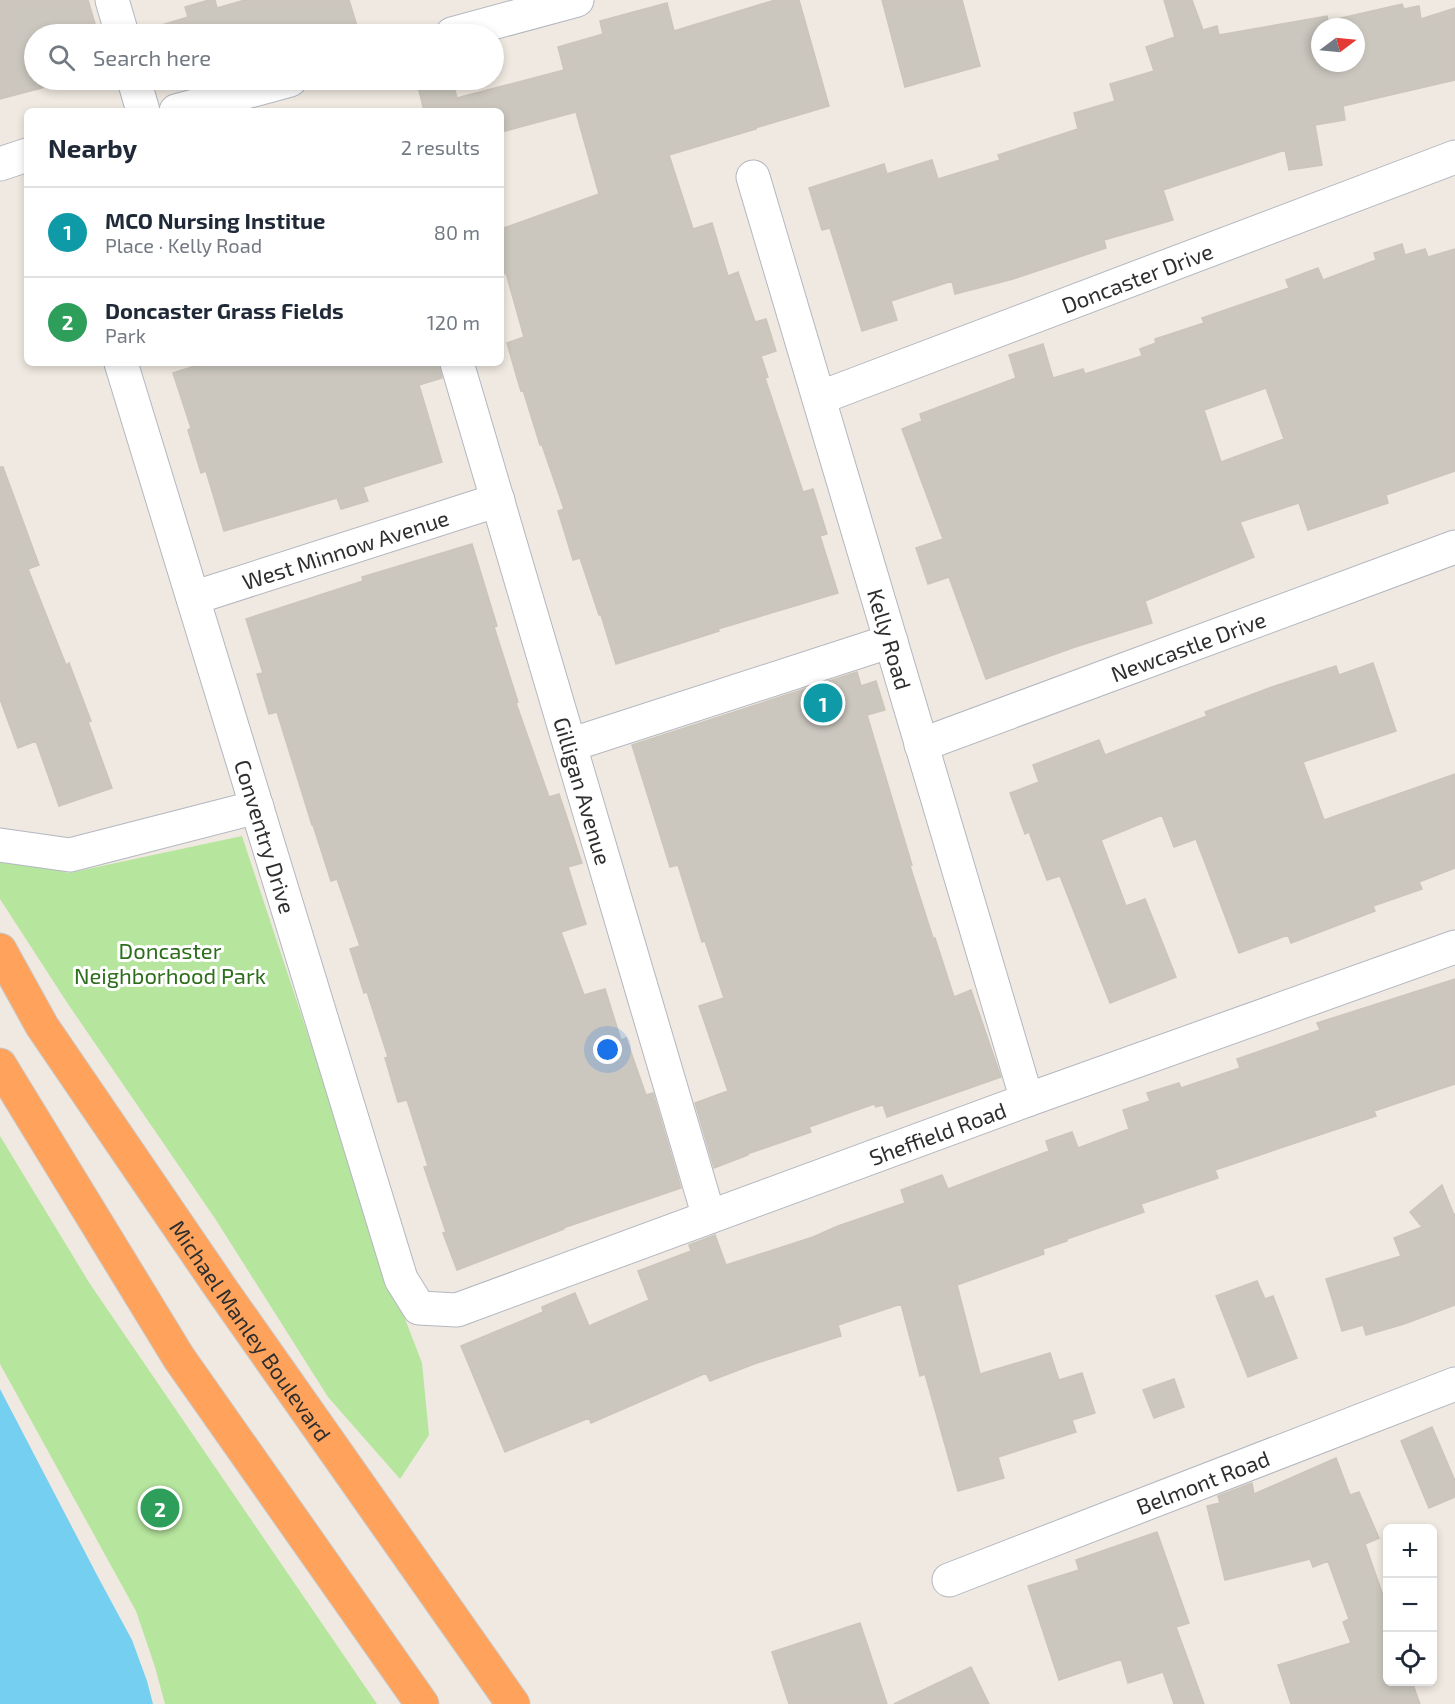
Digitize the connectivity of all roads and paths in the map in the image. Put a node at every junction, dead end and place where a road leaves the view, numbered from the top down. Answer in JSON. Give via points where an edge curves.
{"nodes":[{"id":1,"x":112,"y":0,"type":"edge"},
{"id":2,"x":577,"y":0,"type":"edge"},
{"id":3,"x":119,"y":24,"type":"edge"},
{"id":4,"x":489,"y":24,"type":"edge"},
{"id":5,"x":137,"y":90,"type":"edge"},
{"id":6,"x":253,"y":90,"type":"edge"},
{"id":7,"x":142,"y":108,"type":"edge"},
{"id":8,"x":187,"y":108,"type":"edge"},
{"id":9,"x":24,"y":156,"type":"edge"},
{"id":10,"x":1455,"y":157,"type":"edge"},
{"id":11,"x":0,"y":164,"type":"edge"},
{"id":12,"x":753,"y":177,"type":"dead end"},
{"id":13,"x":122,"y":366,"type":"edge"},
{"id":14,"x":458,"y":366,"type":"edge"},
{"id":15,"x":819,"y":398,"type":"junction"},
{"id":16,"x":498,"y":501,"type":"junction"},
{"id":17,"x":1455,"y":547,"type":"edge"},
{"id":18,"x":193,"y":597,"type":"junction"},
{"id":19,"x":891,"y":641,"type":"junction"},
{"id":20,"x":570,"y":745,"type":"junction"},
{"id":21,"x":921,"y":745,"type":"junction"},
{"id":22,"x":257,"y":807,"type":"junction"},
{"id":23,"x":0,"y":845,"type":"edge"},
{"id":24,"x":1455,"y":947,"type":"edge"},
{"id":25,"x":0,"y":950,"type":"edge"},
{"id":26,"x":0,"y":1065,"type":"edge"},
{"id":27,"x":1027,"y":1100,"type":"junction"},
{"id":28,"x":709,"y":1217,"type":"junction"},
{"id":29,"x":419,"y":1308,"type":"joint"},
{"id":30,"x":1455,"y":1384,"type":"edge"},
{"id":31,"x":949,"y":1580,"type":"dead end"},
{"id":32,"x":422,"y":1704,"type":"edge"},
{"id":33,"x":513,"y":1704,"type":"edge"}],
"edges":[{"from":1,"to":3,"type":"street"},
{"from":2,"to":4,"type":"street"},
{"from":5,"to":7,"type":"street"},
{"from":6,"to":8,"type":"street"},
{"from":9,"to":11,"type":"street"},
{"from":10,"to":15,"type":"street","name":"Doncaster Drive"},
{"from":12,"to":15,"type":"street","name":"Kelly Road"},
{"from":13,"to":18,"type":"street","name":"Conventry Drive"},
{"from":14,"to":16,"type":"street","name":"Gilligan Avenue"},
{"from":15,"to":19,"type":"street","name":"Kelly Road"},
{"from":16,"to":18,"type":"street","name":"West Minnow Avenue"},
{"from":16,"to":20,"type":"street","name":"Gilligan Avenue"},
{"from":17,"to":21,"type":"street","name":"Newcastle Drive"},
{"from":18,"to":22,"type":"street","name":"Conventry Drive"},
{"from":19,"to":20,"type":"street"},
{"from":19,"to":21,"type":"street","name":"Kelly Road"},
{"from":20,"to":28,"type":"street","name":"Gilligan Avenue"},
{"from":21,"to":27,"type":"street","name":"Kelly Road"},
{"from":22,"to":23,"type":"street","via":[[70,855]]},
{"from":22,"to":29,"type":"street","name":"Conventry Drive","via":[[400,1279]]},
{"from":24,"to":27,"type":"street","name":"Sheffield Road"},
{"from":25,"to":33,"type":"highway","name":"Michael Manley Boulevard","via":[[42,1026]]},
{"from":26,"to":32,"type":"highway","via":[[179,1358]]},
{"from":27,"to":28,"type":"street","name":"Sheffield Road"},
{"from":28,"to":29,"type":"street","name":"Sheffield Road","via":[[458,1310]]},
{"from":30,"to":31,"type":"street","name":"Belmont Road"}]}
